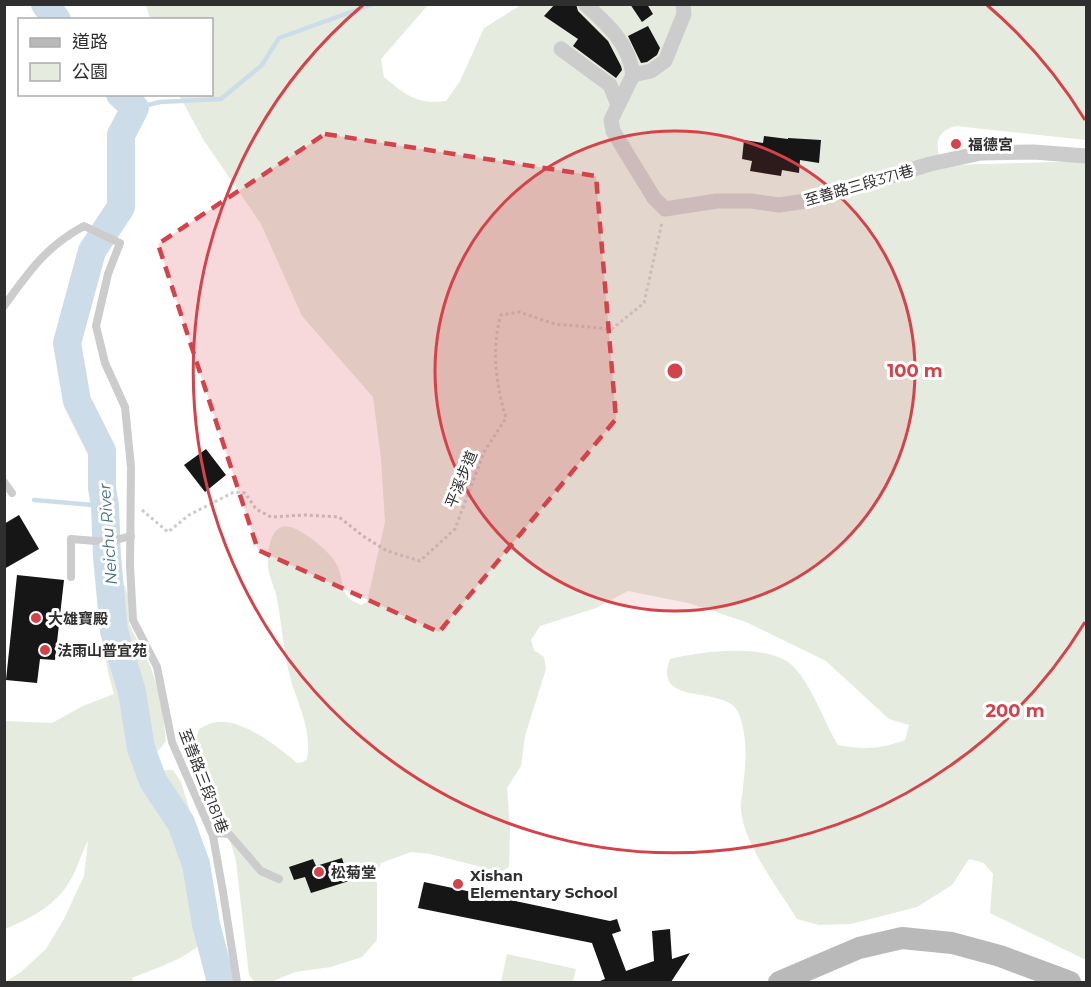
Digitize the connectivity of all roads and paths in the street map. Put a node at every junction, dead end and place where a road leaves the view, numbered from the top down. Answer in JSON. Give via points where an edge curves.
{"nodes":[{"id":1,"x":585,"y":4,"type":"edge"},
{"id":2,"x":684,"y":4,"type":"edge"},
{"id":3,"x":561,"y":49,"type":"dead end"},
{"id":4,"x":633,"y":75,"type":"junction"},
{"id":5,"x":618,"y":105,"type":"junction"},
{"id":6,"x":1086,"y":156,"type":"edge"},
{"id":7,"x":665,"y":209,"type":"junction"},
{"id":8,"x":4,"y":306,"type":"edge"},
{"id":9,"x":4,"y":482,"type":"edge"},
{"id":10,"x":12,"y":493,"type":"dead end"},
{"id":11,"x":131,"y":501,"type":"junction"},
{"id":12,"x":131,"y":536,"type":"junction"},
{"id":13,"x":71,"y":577,"type":"dead end"},
{"id":14,"x":213,"y":836,"type":"junction"},
{"id":15,"x":279,"y":879,"type":"dead end"},
{"id":16,"x":237,"y":982,"type":"edge"},
{"id":17,"x":779,"y":982,"type":"edge"},
{"id":18,"x":1070,"y":982,"type":"edge"}],
"edges":[{"from":1,"to":4,"type":"street","via":[[620,37]]},
{"from":2,"to":4,"type":"street","via":[[684,14],[664,61],[651,71]]},
{"from":3,"to":5,"type":"street","via":[[610,85]]},
{"from":4,"to":5,"type":"street"},
{"from":5,"to":7,"type":"street","via":[[611,120],[613,131],[654,198]]},
{"from":6,"to":7,"type":"street","name":"至善路三段371巷","via":[[981,153],[930,164],[813,200],[779,206],[717,201]]},
{"from":7,"to":11,"type":"path","name":"平溪步道","via":[[644,303],[612,329],[555,324],[519,312],[501,315],[495,335],[498,391],[506,418],[484,452],[454,529],[420,561],[387,551],[339,517],[272,517],[256,509],[245,493],[225,496],[189,515],[168,532]]},
{"from":8,"to":11,"type":"lane","name":"至善路三段181巷","via":[[39,259],[84,226],[120,243],[96,326],[105,363],[125,407]]},
{"from":9,"to":10,"type":"lane"},
{"from":11,"to":12,"type":"lane","name":"至善路三段181巷"},
{"from":12,"to":13,"type":"lane","via":[[108,542],[71,539]]},
{"from":12,"to":14,"type":"lane","name":"至善路三段181巷","via":[[133,620],[157,667],[172,742]]},
{"from":14,"to":15,"type":"lane","via":[[229,834],[261,871]]},
{"from":14,"to":16,"type":"lane","name":"至善路三段181巷"},
{"from":17,"to":18,"type":"street","via":[[859,948],[902,938],[952,943]]}]}
